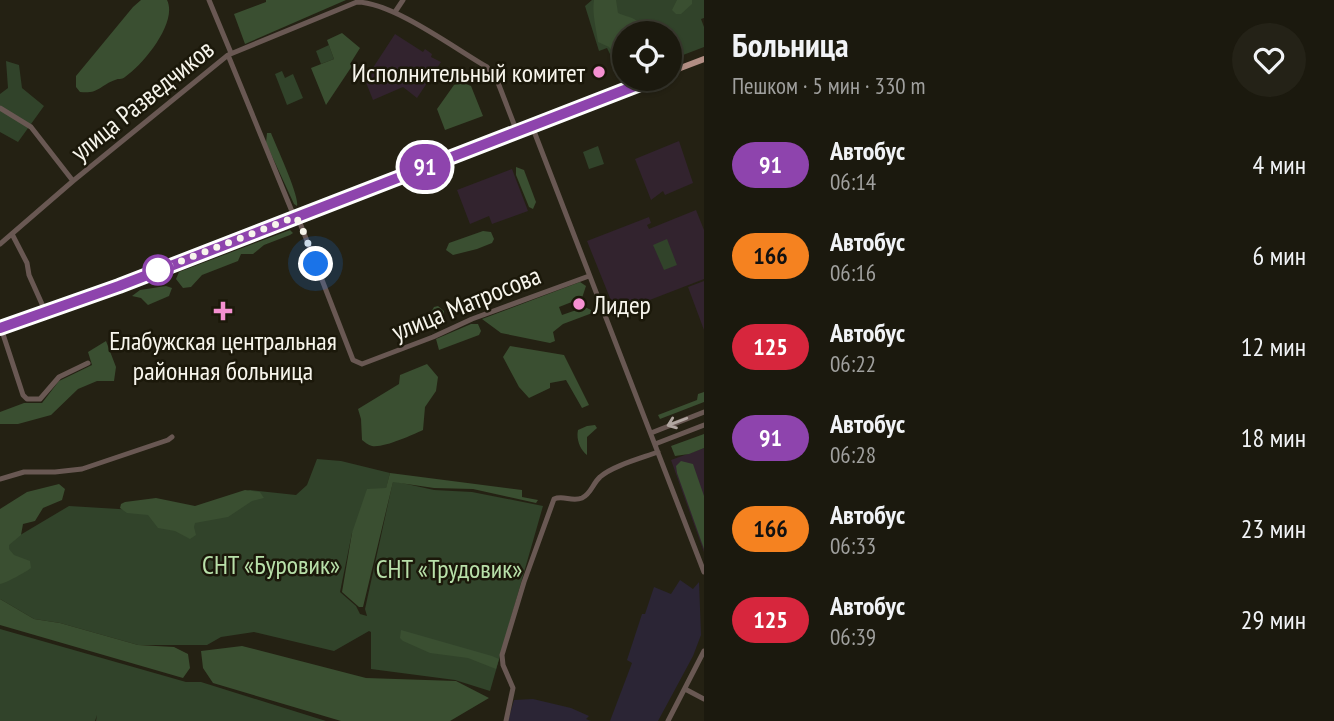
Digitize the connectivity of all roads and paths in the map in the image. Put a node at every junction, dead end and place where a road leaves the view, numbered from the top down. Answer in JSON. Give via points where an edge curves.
{"nodes":[{"id":1,"x":209,"y":0,"type":"edge"},
{"id":2,"x":403,"y":0,"type":"edge"},
{"id":3,"x":394,"y":12,"type":"junction"},
{"id":4,"x":229,"y":54,"type":"junction"},
{"id":5,"x":704,"y":59,"type":"edge"},
{"id":6,"x":682,"y":67,"type":"edge"},
{"id":7,"x":621,"y":91,"type":"edge"},
{"id":8,"x":0,"y":108,"type":"edge"},
{"id":9,"x":532,"y":125,"type":"junction"},
{"id":10,"x":517,"y":132,"type":"junction"},
{"id":11,"x":73,"y":181,"type":"junction"},
{"id":12,"x":295,"y":217,"type":"junction"},
{"id":13,"x":12,"y":234,"type":"junction"},
{"id":14,"x":0,"y":244,"type":"edge"},
{"id":15,"x":589,"y":276,"type":"junction"},
{"id":16,"x":46,"y":313,"type":"junction"},
{"id":17,"x":615,"y":317,"type":"dead end"},
{"id":18,"x":607,"y":320,"type":"junction"},
{"id":19,"x":0,"y":328,"type":"edge"},
{"id":20,"x":88,"y":363,"type":"dead end"},
{"id":21,"x":704,"y":412,"type":"edge"},
{"id":22,"x":704,"y":425,"type":"edge"},
{"id":23,"x":651,"y":433,"type":"junction"},
{"id":24,"x":172,"y":437,"type":"dead end"},
{"id":25,"x":655,"y":444,"type":"junction"},
{"id":26,"x":658,"y":452,"type":"junction"},
{"id":27,"x":0,"y":479,"type":"edge"},
{"id":28,"x":704,"y":572,"type":"edge"},
{"id":29,"x":704,"y":651,"type":"edge"},
{"id":30,"x":685,"y":689,"type":"junction"},
{"id":31,"x":704,"y":699,"type":"edge"},
{"id":32,"x":506,"y":721,"type":"edge"},
{"id":33,"x":668,"y":721,"type":"edge"}],
"edges":[{"from":1,"to":4,"type":"street"},
{"from":2,"to":3,"type":"street"},
{"from":3,"to":4,"type":"street","name":"улица Разведчиков","via":[[357,2]]},
{"from":3,"to":10,"type":"street","name":"улица Разведчиков","via":[[491,71]]},
{"from":4,"to":11,"type":"street","name":"улица Разведчиков"},
{"from":4,"to":12,"type":"street"},
{"from":5,"to":6,"type":"main road"},
{"from":7,"to":9,"type":"main road"},
{"from":8,"to":11,"type":"street","via":[[32,127]]},
{"from":9,"to":10,"type":"main road"},
{"from":9,"to":15,"type":"street"},
{"from":10,"to":12,"type":"main road"},
{"from":11,"to":13,"type":"street","name":"улица Разведчиков"},
{"from":12,"to":15,"type":"street","name":"улица Матросова","via":[[356,363],[396,352]]},
{"from":12,"to":16,"type":"main road"},
{"from":13,"to":14,"type":"street","name":"улица Разведчиков"},
{"from":13,"to":16,"type":"street"},
{"from":15,"to":18,"type":"street"},
{"from":16,"to":19,"type":"main road"},
{"from":17,"to":18,"type":"street"},
{"from":18,"to":23,"type":"street"},
{"from":19,"to":20,"type":"street","via":[[27,399],[40,399],[59,377]]},
{"from":21,"to":23,"type":"street","one_way":true},
{"from":22,"to":25,"type":"street"},
{"from":23,"to":25,"type":"street"},
{"from":24,"to":27,"type":"street","via":[[82,469],[24,472]]},
{"from":25,"to":26,"type":"street"},
{"from":26,"to":28,"type":"street"},
{"from":26,"to":32,"type":"street","via":[[605,473],[584,497],[558,496],[553,501],[502,655],[513,688]]},
{"from":29,"to":30,"type":"street"},
{"from":30,"to":31,"type":"street"},
{"from":30,"to":33,"type":"street"}]}
